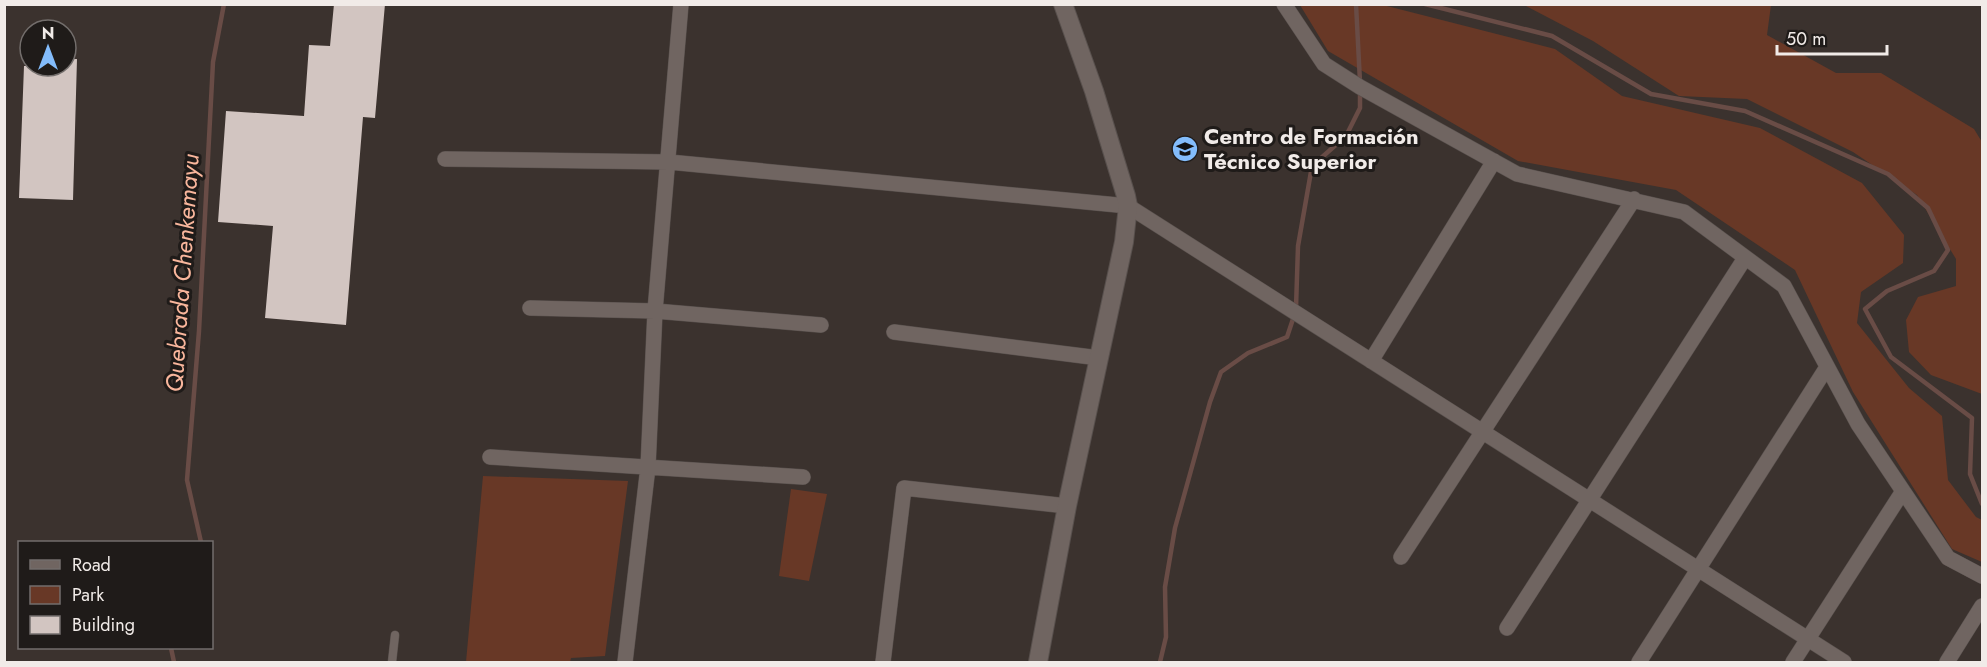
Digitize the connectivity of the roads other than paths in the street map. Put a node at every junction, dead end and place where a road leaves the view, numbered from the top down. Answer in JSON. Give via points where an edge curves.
{"nodes":[{"id":1,"x":681,"y":4,"type":"edge"},
{"id":2,"x":1063,"y":4,"type":"edge"},
{"id":3,"x":1284,"y":4,"type":"edge"},
{"id":4,"x":445,"y":159,"type":"dead end"},
{"id":5,"x":1494,"y":161,"type":"junction"},
{"id":6,"x":669,"y":162,"type":"junction"},
{"id":7,"x":1634,"y":199,"type":"junction"},
{"id":8,"x":1128,"y":206,"type":"junction"},
{"id":9,"x":1744,"y":258,"type":"junction"},
{"id":10,"x":530,"y":308,"type":"dead end"},
{"id":11,"x":655,"y":311,"type":"junction"},
{"id":12,"x":821,"y":326,"type":"dead end"},
{"id":13,"x":894,"y":332,"type":"dead end"},
{"id":14,"x":1099,"y":358,"type":"junction"},
{"id":15,"x":1371,"y":361,"type":"junction"},
{"id":16,"x":1827,"y":367,"type":"junction"},
{"id":17,"x":1482,"y":432,"type":"junction"},
{"id":18,"x":490,"y":457,"type":"dead end"},
{"id":19,"x":648,"y":467,"type":"junction"},
{"id":20,"x":803,"y":477,"type":"dead end"},
{"id":21,"x":1903,"y":491,"type":"junction"},
{"id":22,"x":1589,"y":500,"type":"junction"},
{"id":23,"x":1067,"y":506,"type":"junction"},
{"id":24,"x":1401,"y":557,"type":"dead end"},
{"id":25,"x":1698,"y":570,"type":"junction"},
{"id":26,"x":1983,"y":576,"type":"edge"},
{"id":27,"x":1983,"y":606,"type":"edge"},
{"id":28,"x":1507,"y":628,"type":"dead end"},
{"id":29,"x":395,"y":635,"type":"dead end"},
{"id":30,"x":1808,"y":639,"type":"junction"},
{"id":31,"x":392,"y":663,"type":"edge"},
{"id":32,"x":625,"y":663,"type":"edge"},
{"id":33,"x":883,"y":663,"type":"edge"},
{"id":34,"x":1038,"y":663,"type":"edge"},
{"id":35,"x":1639,"y":663,"type":"edge"},
{"id":36,"x":1793,"y":663,"type":"edge"},
{"id":37,"x":1844,"y":663,"type":"edge"},
{"id":38,"x":1947,"y":663,"type":"edge"}],
"edges":[{"from":1,"to":6,"type":"street"},
{"from":2,"to":8,"type":"street"},
{"from":3,"to":5,"type":"street","via":[[1324,64]]},
{"from":4,"to":6,"type":"street"},
{"from":5,"to":7,"type":"street","via":[[1517,174]]},
{"from":5,"to":15,"type":"street"},
{"from":6,"to":8,"type":"street"},
{"from":6,"to":11,"type":"street"},
{"from":7,"to":9,"type":"street","via":[[1684,212]]},
{"from":7,"to":17,"type":"street"},
{"from":8,"to":14,"type":"street"},
{"from":8,"to":15,"type":"street"},
{"from":9,"to":16,"type":"street","via":[[1784,286]]},
{"from":9,"to":22,"type":"street"},
{"from":10,"to":11,"type":"street"},
{"from":11,"to":12,"type":"street"},
{"from":11,"to":19,"type":"street"},
{"from":13,"to":14,"type":"street"},
{"from":14,"to":23,"type":"street"},
{"from":15,"to":17,"type":"street"},
{"from":16,"to":21,"type":"street","via":[[1858,424]]},
{"from":16,"to":25,"type":"street"},
{"from":17,"to":22,"type":"street"},
{"from":17,"to":24,"type":"street"},
{"from":18,"to":19,"type":"street"},
{"from":19,"to":20,"type":"street"},
{"from":19,"to":32,"type":"street"},
{"from":21,"to":26,"type":"street","via":[[1948,558]]},
{"from":21,"to":30,"type":"street"},
{"from":22,"to":25,"type":"street"},
{"from":22,"to":28,"type":"street"},
{"from":23,"to":33,"type":"street","via":[[904,488]]},
{"from":23,"to":34,"type":"street"},
{"from":25,"to":30,"type":"street"},
{"from":25,"to":35,"type":"street"},
{"from":27,"to":38,"type":"street"},
{"from":29,"to":31,"type":"lane"},
{"from":30,"to":36,"type":"street"},
{"from":30,"to":37,"type":"street"}]}
